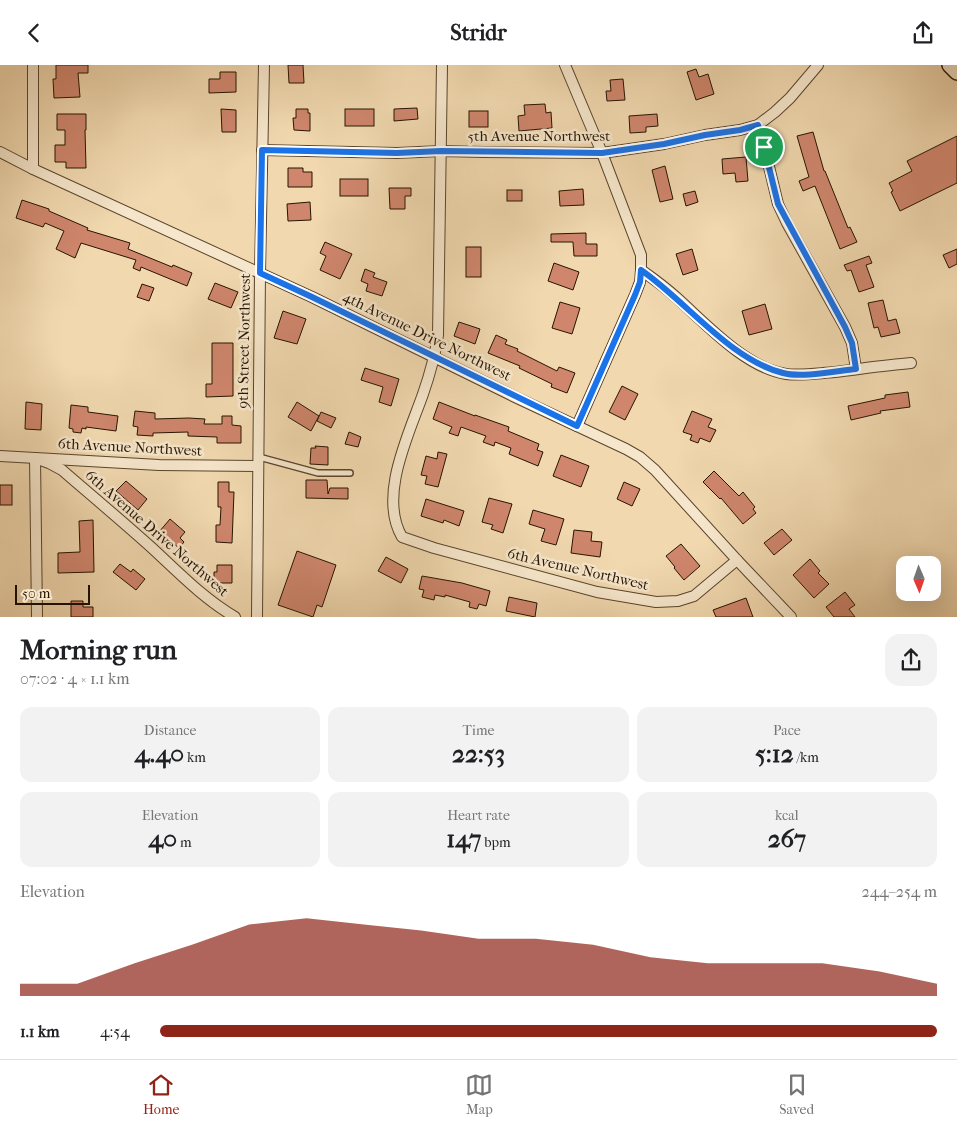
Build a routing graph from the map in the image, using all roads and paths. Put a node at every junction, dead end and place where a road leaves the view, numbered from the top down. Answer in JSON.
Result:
{"nodes":[{"id":1,"x":33,"y":65,"type":"edge"},
{"id":2,"x":264,"y":65,"type":"edge"},
{"id":3,"x":442,"y":65,"type":"edge"},
{"id":4,"x":565,"y":65,"type":"edge"},
{"id":5,"x":818,"y":65,"type":"edge"},
{"id":6,"x":950,"y":65,"type":"edge"},
{"id":7,"x":957,"y":72,"type":"edge"},
{"id":8,"x":758,"y":125,"type":"junction"},
{"id":9,"x":262,"y":150,"type":"junction"},
{"id":10,"x":441,"y":151,"type":"junction"},
{"id":11,"x":0,"y":152,"type":"edge"},
{"id":12,"x":602,"y":153,"type":"junction"},
{"id":13,"x":33,"y":169,"type":"junction"},
{"id":14,"x":641,"y":270,"type":"junction"},
{"id":15,"x":260,"y":273,"type":"junction"},
{"id":16,"x":435,"y":357,"type":"junction"},
{"id":17,"x":911,"y":363,"type":"dead end"},
{"id":18,"x":856,"y":369,"type":"junction"},
{"id":19,"x":577,"y":426,"type":"junction"},
{"id":20,"x":0,"y":456,"type":"edge"},
{"id":21,"x":35,"y":458,"type":"junction"},
{"id":22,"x":258,"y":461,"type":"junction"},
{"id":23,"x":350,"y":473,"type":"dead end"},
{"id":24,"x":737,"y":560,"type":"junction"},
{"id":25,"x":37,"y":617,"type":"edge"},
{"id":26,"x":235,"y":617,"type":"edge"},
{"id":27,"x":257,"y":617,"type":"edge"},
{"id":28,"x":791,"y":617,"type":"edge"}],
"edges":[{"from":1,"to":13,"type":"street"},
{"from":2,"to":9,"type":"street","name":"9th Street Northwest"},
{"from":3,"to":10,"type":"street"},
{"from":4,"to":12,"type":"street"},
{"from":5,"to":8,"type":"street","name":"5th Avenue Northwest"},
{"from":6,"to":7,"type":"main road"},
{"from":8,"to":12,"type":"street","name":"5th Avenue Northwest"},
{"from":8,"to":18,"type":"street"},
{"from":9,"to":10,"type":"street","name":"5th Avenue Northwest"},
{"from":9,"to":15,"type":"street","name":"9th Street Northwest"},
{"from":10,"to":12,"type":"street","name":"5th Avenue Northwest"},
{"from":10,"to":16,"type":"street"},
{"from":11,"to":13,"type":"street","name":"4th Avenue Drive Northwest"},
{"from":12,"to":14,"type":"street"},
{"from":13,"to":15,"type":"street","name":"4th Avenue Drive Northwest"},
{"from":14,"to":18,"type":"street"},
{"from":14,"to":19,"type":"street"},
{"from":15,"to":16,"type":"street","name":"4th Avenue Drive Northwest"},
{"from":15,"to":22,"type":"street","name":"9th Street Northwest"},
{"from":16,"to":19,"type":"street","name":"4th Avenue Drive Northwest"},
{"from":16,"to":24,"type":"street","name":"6th Avenue Northwest"},
{"from":17,"to":18,"type":"street"},
{"from":19,"to":24,"type":"street","name":"4th Avenue Drive Northwest"},
{"from":20,"to":21,"type":"street","name":"6th Avenue Northwest"},
{"from":21,"to":22,"type":"street","name":"6th Avenue Northwest"},
{"from":21,"to":25,"type":"street"},
{"from":21,"to":26,"type":"street","name":"6th Avenue Drive Northwest"},
{"from":22,"to":23,"type":"lane"},
{"from":22,"to":27,"type":"street","name":"9th Street Northwest"},
{"from":24,"to":28,"type":"street","name":"4th Avenue Drive Northwest"}]}
